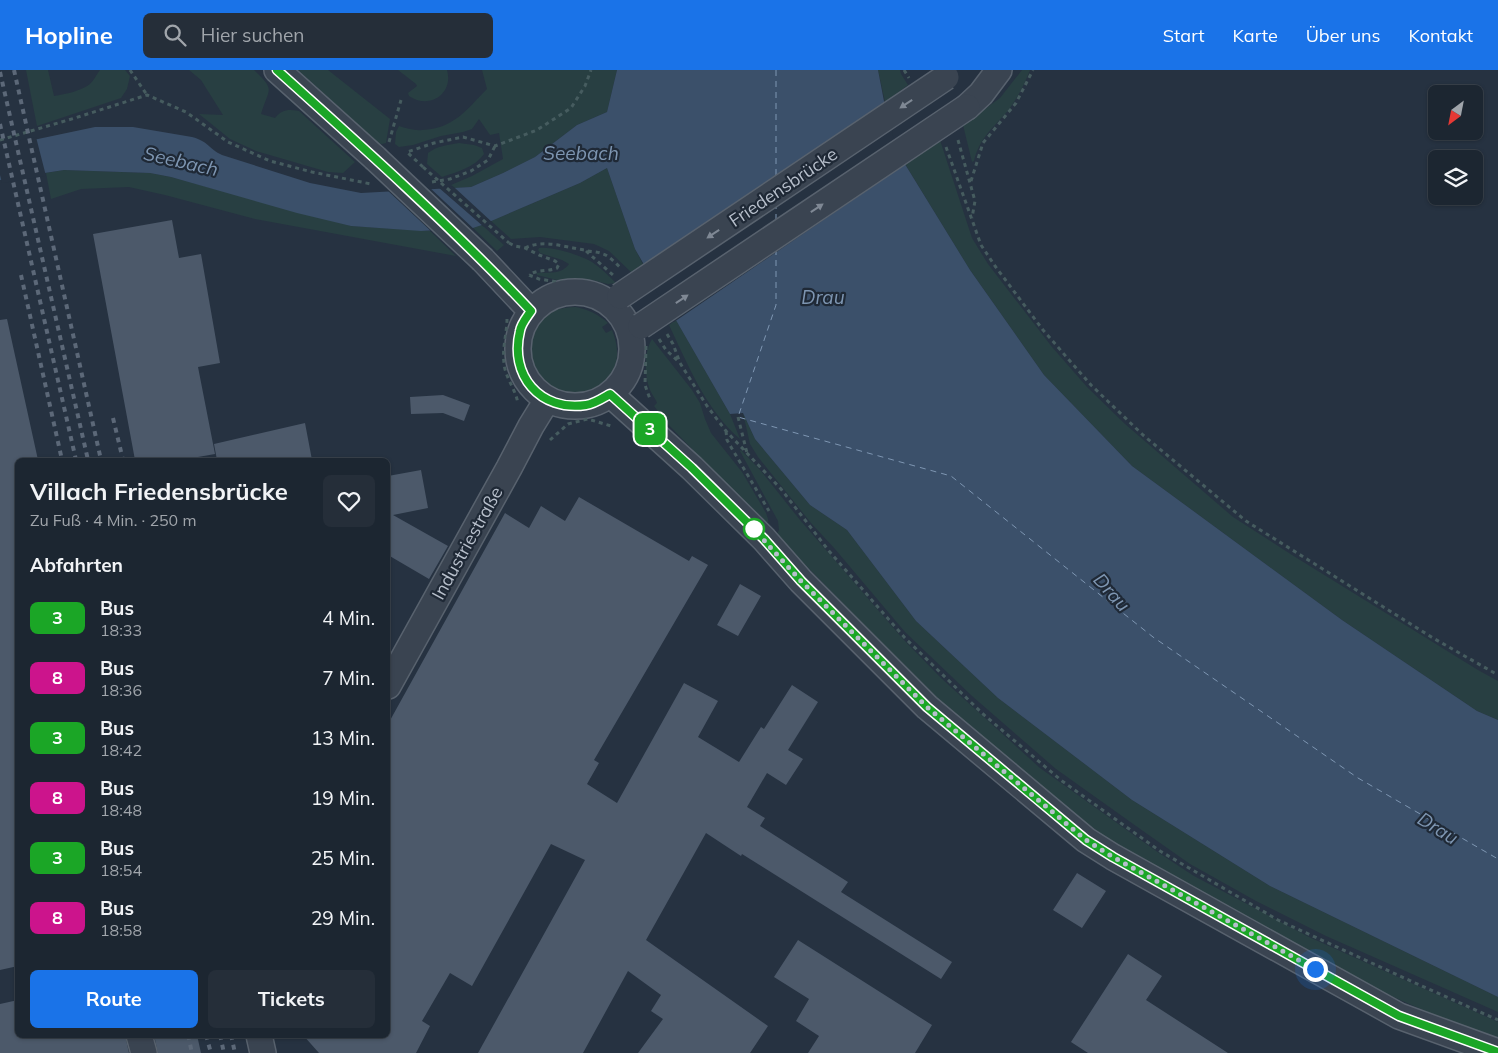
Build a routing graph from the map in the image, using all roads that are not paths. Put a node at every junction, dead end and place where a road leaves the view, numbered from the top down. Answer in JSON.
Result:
{"nodes":[{"id":1,"x":277,"y":70,"type":"edge"},
{"id":2,"x":999,"y":70,"type":"edge"},
{"id":3,"x":950,"y":73,"type":"edge"},
{"id":4,"x":611,"y":295,"type":"junction"},
{"id":5,"x":531,"y":311,"type":"junction"},
{"id":6,"x":639,"y":337,"type":"junction"},
{"id":7,"x":610,"y":394,"type":"junction"},
{"id":8,"x":547,"y":400,"type":"junction"},
{"id":9,"x":390,"y":682,"type":"edge"},
{"id":10,"x":140,"y":1038,"type":"edge"},
{"id":11,"x":260,"y":1038,"type":"edge"},
{"id":12,"x":1498,"y":1052,"type":"edge"},
{"id":13,"x":144,"y":1053,"type":"edge"},
{"id":14,"x":263,"y":1053,"type":"edge"}],
"edges":[{"from":1,"to":5,"type":"street","bridge":true},
{"from":6,"to":2,"type":"street","name":"Friedensbrücke","one_way":true,"bridge":true},
{"from":3,"to":4,"type":"street","name":"Friedensbrücke","one_way":true,"bridge":true},
{"from":4,"to":5,"type":"street"},
{"from":4,"to":6,"type":"street"},
{"from":5,"to":8,"type":"street"},
{"from":6,"to":7,"type":"street"},
{"from":7,"to":8,"type":"street"},
{"from":7,"to":12,"type":"street"},
{"from":8,"to":9,"type":"street","name":"Industriestraße"},
{"from":10,"to":13,"type":"street"},
{"from":11,"to":14,"type":"street"}]}
